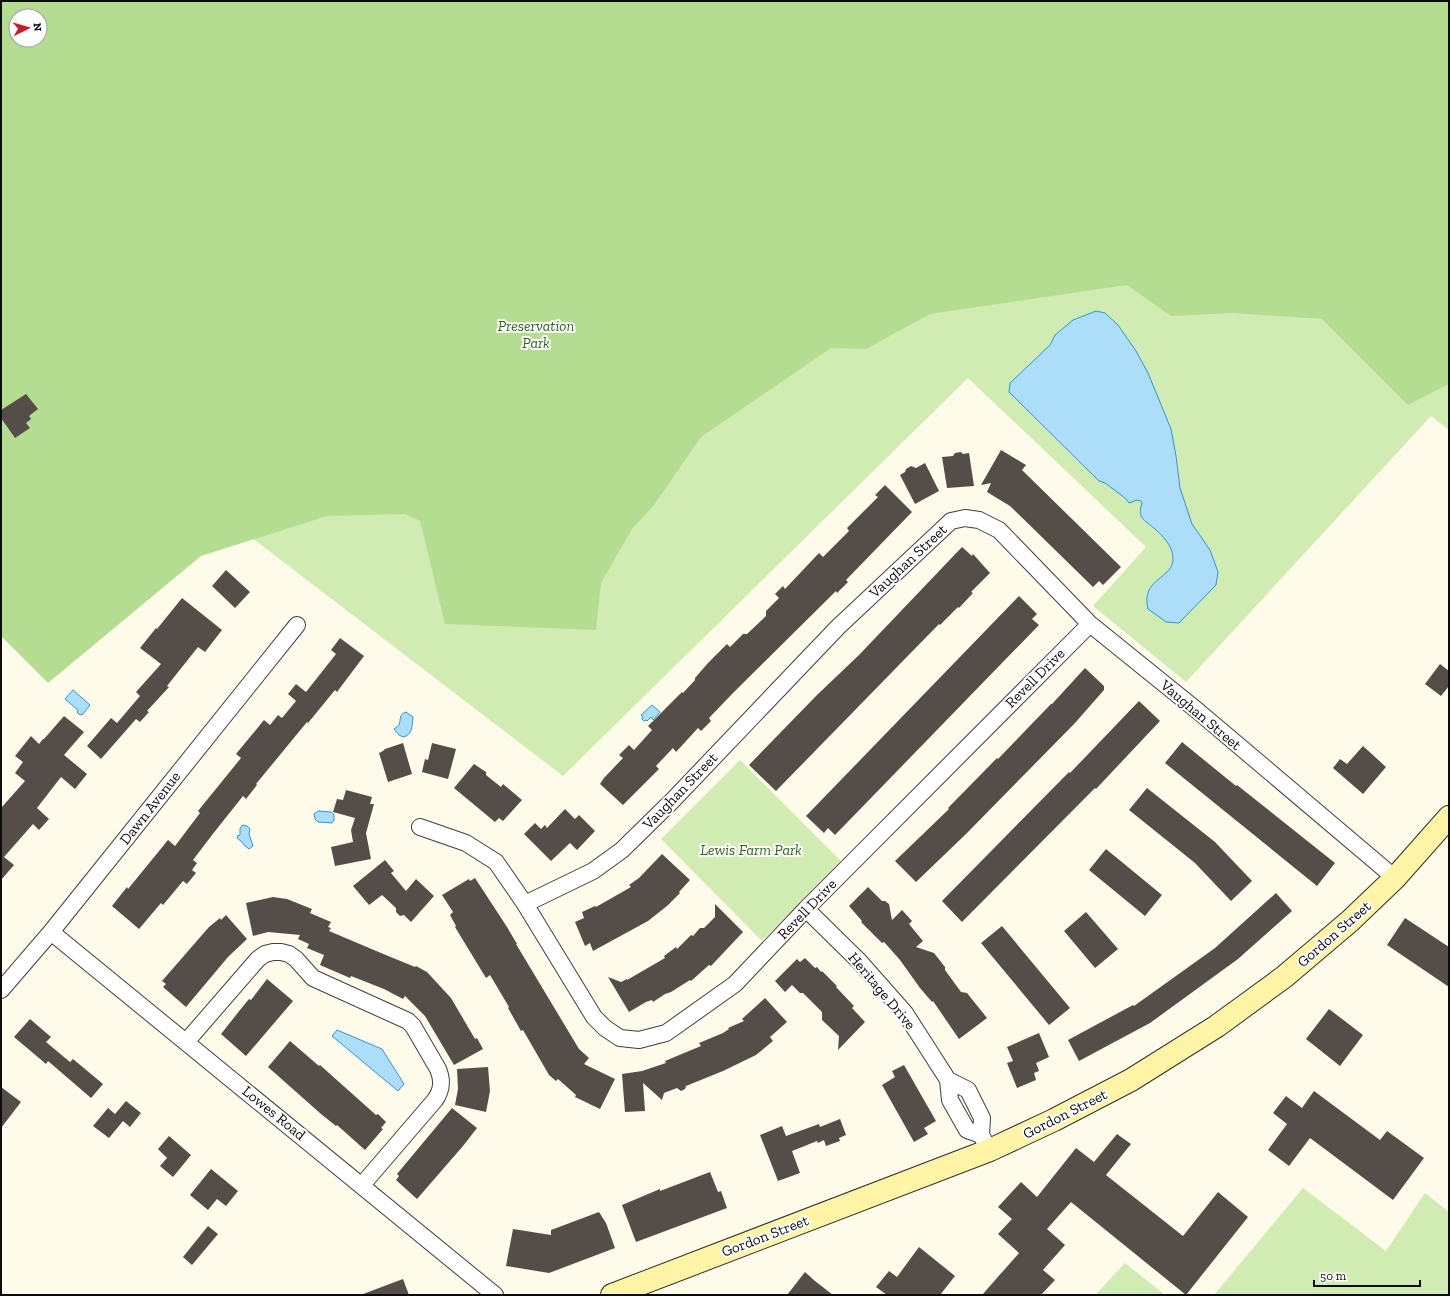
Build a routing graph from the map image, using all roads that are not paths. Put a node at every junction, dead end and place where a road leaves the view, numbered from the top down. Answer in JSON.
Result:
{"nodes":[{"id":1,"x":1090,"y":624,"type":"junction"},
{"id":2,"x":297,"y":625,"type":"dead end"},
{"id":3,"x":1449,"y":817,"type":"edge"},
{"id":4,"x":420,"y":828,"type":"dead end"},
{"id":5,"x":1396,"y":878,"type":"junction"},
{"id":6,"x":525,"y":904,"type":"junction"},
{"id":7,"x":806,"y":909,"type":"junction"},
{"id":8,"x":51,"y":932,"type":"junction"},
{"id":9,"x":1,"y":990,"type":"edge"},
{"id":10,"x":186,"y":1042,"type":"junction"},
{"id":11,"x":986,"y":1143,"type":"junction"},
{"id":12,"x":362,"y":1185,"type":"junction"},
{"id":13,"x":496,"y":1295,"type":"edge"},
{"id":14,"x":612,"y":1295,"type":"edge"}],
"edges":[{"from":1,"to":5,"type":"street","name":"Vaughan Street"},
{"from":1,"to":6,"type":"street","name":"Vaughan Street"},
{"from":1,"to":7,"type":"street","name":"Revell Drive"},
{"from":2,"to":8,"type":"street","name":"Dawn Avenue"},
{"from":3,"to":5,"type":"main road","name":"Gordon Street"},
{"from":4,"to":6,"type":"street","name":"Revell Drive"},
{"from":5,"to":11,"type":"main road","name":"Gordon Street"},
{"from":6,"to":7,"type":"street","name":"Revell Drive"},
{"from":7,"to":11,"type":"street","name":"Heritage Drive"},
{"from":8,"to":9,"type":"street","name":"Dawn Avenue"},
{"from":8,"to":10,"type":"street","name":"Lowes Road"},
{"from":10,"to":12,"type":"street","name":"Lowes Road"},
{"from":10,"to":12,"type":"street"},
{"from":11,"to":14,"type":"main road","name":"Gordon Street"},
{"from":12,"to":13,"type":"street","name":"Lowes Road"}]}
